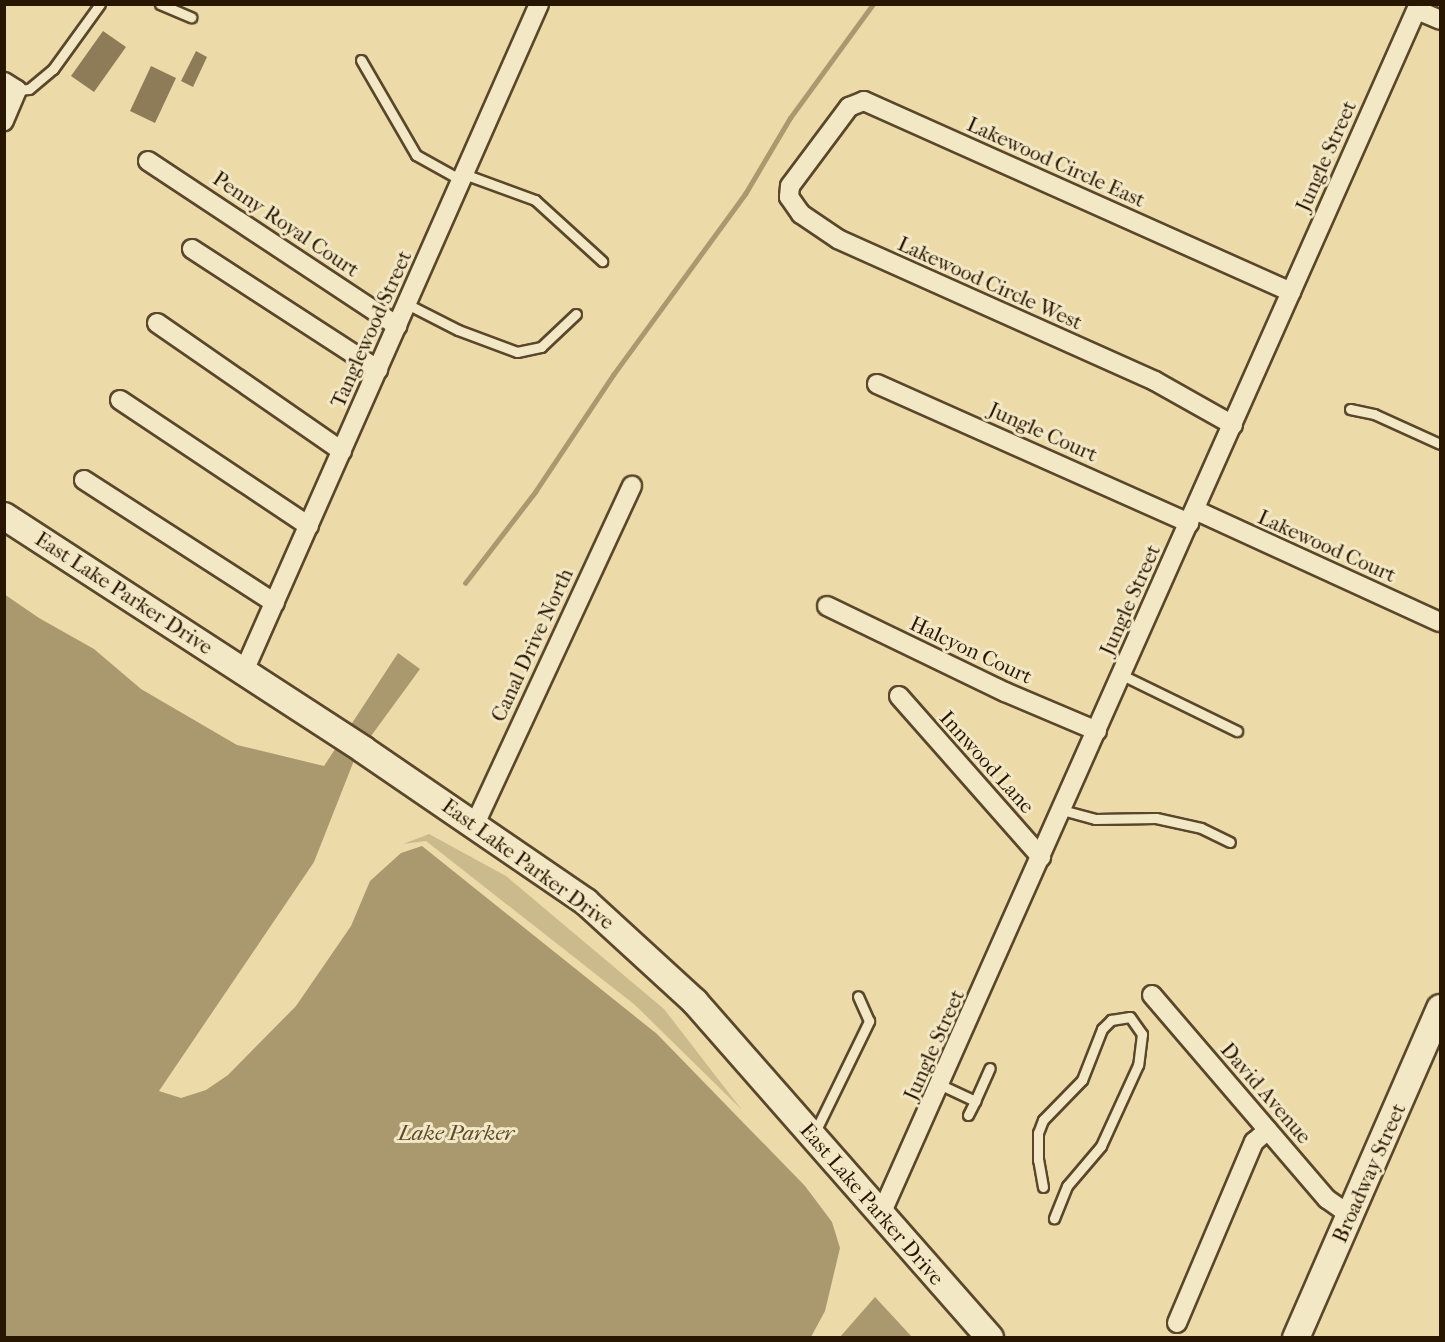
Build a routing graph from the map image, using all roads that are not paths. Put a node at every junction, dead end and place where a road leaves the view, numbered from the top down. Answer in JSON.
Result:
{"nodes":[{"id":1,"x":100,"y":4,"type":"edge"},
{"id":2,"x":160,"y":4,"type":"edge"},
{"id":3,"x":539,"y":4,"type":"edge"},
{"id":4,"x":1418,"y":7,"type":"edge"},
{"id":5,"x":191,"y":17,"type":"dead end"},
{"id":6,"x":1440,"y":20,"type":"edge"},
{"id":7,"x":361,"y":60,"type":"dead end"},
{"id":8,"x":11,"y":86,"type":"edge"},
{"id":9,"x":4,"y":121,"type":"edge"},
{"id":10,"x":818,"y":148,"type":"joint"},
{"id":11,"x":148,"y":161,"type":"dead end"},
{"id":12,"x":463,"y":177,"type":"junction"},
{"id":13,"x":192,"y":249,"type":"dead end"},
{"id":14,"x":602,"y":261,"type":"dead end"},
{"id":15,"x":1291,"y":292,"type":"junction"},
{"id":16,"x":407,"y":304,"type":"junction"},
{"id":17,"x":576,"y":314,"type":"dead end"},
{"id":18,"x":157,"y":323,"type":"dead end"},
{"id":19,"x":398,"y":326,"type":"junction"},
{"id":20,"x":378,"y":370,"type":"junction"},
{"id":21,"x":877,"y":384,"type":"dead end"},
{"id":22,"x":120,"y":400,"type":"dead end"},
{"id":23,"x":1350,"y":409,"type":"dead end"},
{"id":24,"x":1233,"y":425,"type":"junction"},
{"id":25,"x":1440,"y":444,"type":"edge"},
{"id":26,"x":342,"y":451,"type":"junction"},
{"id":27,"x":84,"y":480,"type":"dead end"},
{"id":28,"x":632,"y":486,"type":"dead end"},
{"id":29,"x":4,"y":516,"type":"edge"},
{"id":30,"x":1192,"y":517,"type":"junction"},
{"id":31,"x":309,"y":526,"type":"junction"},
{"id":32,"x":275,"y":603,"type":"junction"},
{"id":33,"x":827,"y":606,"type":"dead end"},
{"id":34,"x":1440,"y":622,"type":"edge"},
{"id":35,"x":244,"y":671,"type":"junction"},
{"id":36,"x":1122,"y":675,"type":"junction"},
{"id":37,"x":899,"y":696,"type":"dead end"},
{"id":38,"x":1097,"y":731,"type":"junction"},
{"id":39,"x":1236,"y":731,"type":"dead end"},
{"id":40,"x":1062,"y":810,"type":"junction"},
{"id":41,"x":475,"y":824,"type":"junction"},
{"id":42,"x":1230,"y":842,"type":"dead end"},
{"id":43,"x":1041,"y":857,"type":"junction"},
{"id":44,"x":1152,"y":995,"type":"dead end"},
{"id":45,"x":858,"y":996,"type":"dead end"},
{"id":46,"x":1440,"y":1008,"type":"edge"},
{"id":47,"x":990,"y":1068,"type":"dead end"},
{"id":48,"x":941,"y":1085,"type":"junction"},
{"id":49,"x":975,"y":1101,"type":"junction"},
{"id":50,"x":968,"y":1115,"type":"dead end"},
{"id":51,"x":1268,"y":1130,"type":"junction"},
{"id":52,"x":813,"y":1136,"type":"junction"},
{"id":53,"x":1043,"y":1187,"type":"dead end"},
{"id":54,"x":881,"y":1214,"type":"junction"},
{"id":55,"x":1350,"y":1215,"type":"junction"},
{"id":56,"x":1054,"y":1218,"type":"dead end"},
{"id":57,"x":1177,"y":1323,"type":"dead end"},
{"id":58,"x":990,"y":1338,"type":"edge"},
{"id":59,"x":1296,"y":1338,"type":"edge"}],
"edges":[{"from":1,"to":8,"type":"lane"},
{"from":2,"to":5,"type":"lane"},
{"from":3,"to":12,"type":"street","name":"Tanglewood Street"},
{"from":4,"to":6,"type":"street"},
{"from":4,"to":15,"type":"street","name":"Jungle Street"},
{"from":7,"to":12,"type":"lane"},
{"from":8,"to":9,"type":"street"},
{"from":10,"to":15,"type":"street","name":"Lakewood Circle East"},
{"from":10,"to":24,"type":"street","name":"Lakewood Circle West"},
{"from":11,"to":19,"type":"street","name":"Penny Royal Court"},
{"from":12,"to":14,"type":"lane"},
{"from":12,"to":16,"type":"street","name":"Tanglewood Street"},
{"from":13,"to":20,"type":"street"},
{"from":15,"to":24,"type":"street","name":"Jungle Street"},
{"from":16,"to":17,"type":"lane"},
{"from":16,"to":19,"type":"street","name":"Tanglewood Street"},
{"from":18,"to":26,"type":"street"},
{"from":19,"to":20,"type":"street","name":"Tanglewood Street"},
{"from":20,"to":26,"type":"street","name":"Tanglewood Street"},
{"from":21,"to":30,"type":"street","name":"Jungle Court"},
{"from":22,"to":31,"type":"street"},
{"from":23,"to":25,"type":"lane"},
{"from":24,"to":30,"type":"street","name":"Jungle Street"},
{"from":26,"to":31,"type":"street","name":"Tanglewood Street"},
{"from":27,"to":32,"type":"street"},
{"from":28,"to":41,"type":"street","name":"Canal Drive North"},
{"from":29,"to":35,"type":"street","name":"East Lake Parker Drive"},
{"from":30,"to":34,"type":"street","name":"Lakewood Court"},
{"from":30,"to":36,"type":"street","name":"Jungle Street"},
{"from":31,"to":32,"type":"street","name":"Tanglewood Street"},
{"from":32,"to":35,"type":"street","name":"Tanglewood Street"},
{"from":33,"to":38,"type":"street","name":"Halcyon Court"},
{"from":35,"to":41,"type":"street","name":"East Lake Parker Drive"},
{"from":36,"to":38,"type":"street","name":"Jungle Street"},
{"from":36,"to":39,"type":"lane"},
{"from":37,"to":43,"type":"street","name":"Innwood Lane"},
{"from":38,"to":40,"type":"street","name":"Jungle Street"},
{"from":40,"to":42,"type":"lane"},
{"from":40,"to":43,"type":"street","name":"Jungle Street"},
{"from":41,"to":52,"type":"street","name":"East Lake Parker Drive"},
{"from":43,"to":48,"type":"street","name":"Jungle Street"},
{"from":44,"to":51,"type":"street","name":"David Avenue"},
{"from":45,"to":52,"type":"lane"},
{"from":46,"to":55,"type":"street","name":"Broadway Street"},
{"from":47,"to":49,"type":"lane"},
{"from":48,"to":49,"type":"lane"},
{"from":48,"to":54,"type":"street","name":"Jungle Street"},
{"from":49,"to":50,"type":"lane"},
{"from":51,"to":55,"type":"street","name":"David Avenue"},
{"from":51,"to":57,"type":"street"},
{"from":52,"to":54,"type":"street","name":"East Lake Parker Drive"},
{"from":53,"to":56,"type":"lane"},
{"from":54,"to":58,"type":"street","name":"East Lake Parker Drive"},
{"from":55,"to":59,"type":"street","name":"Broadway Street"}]}
